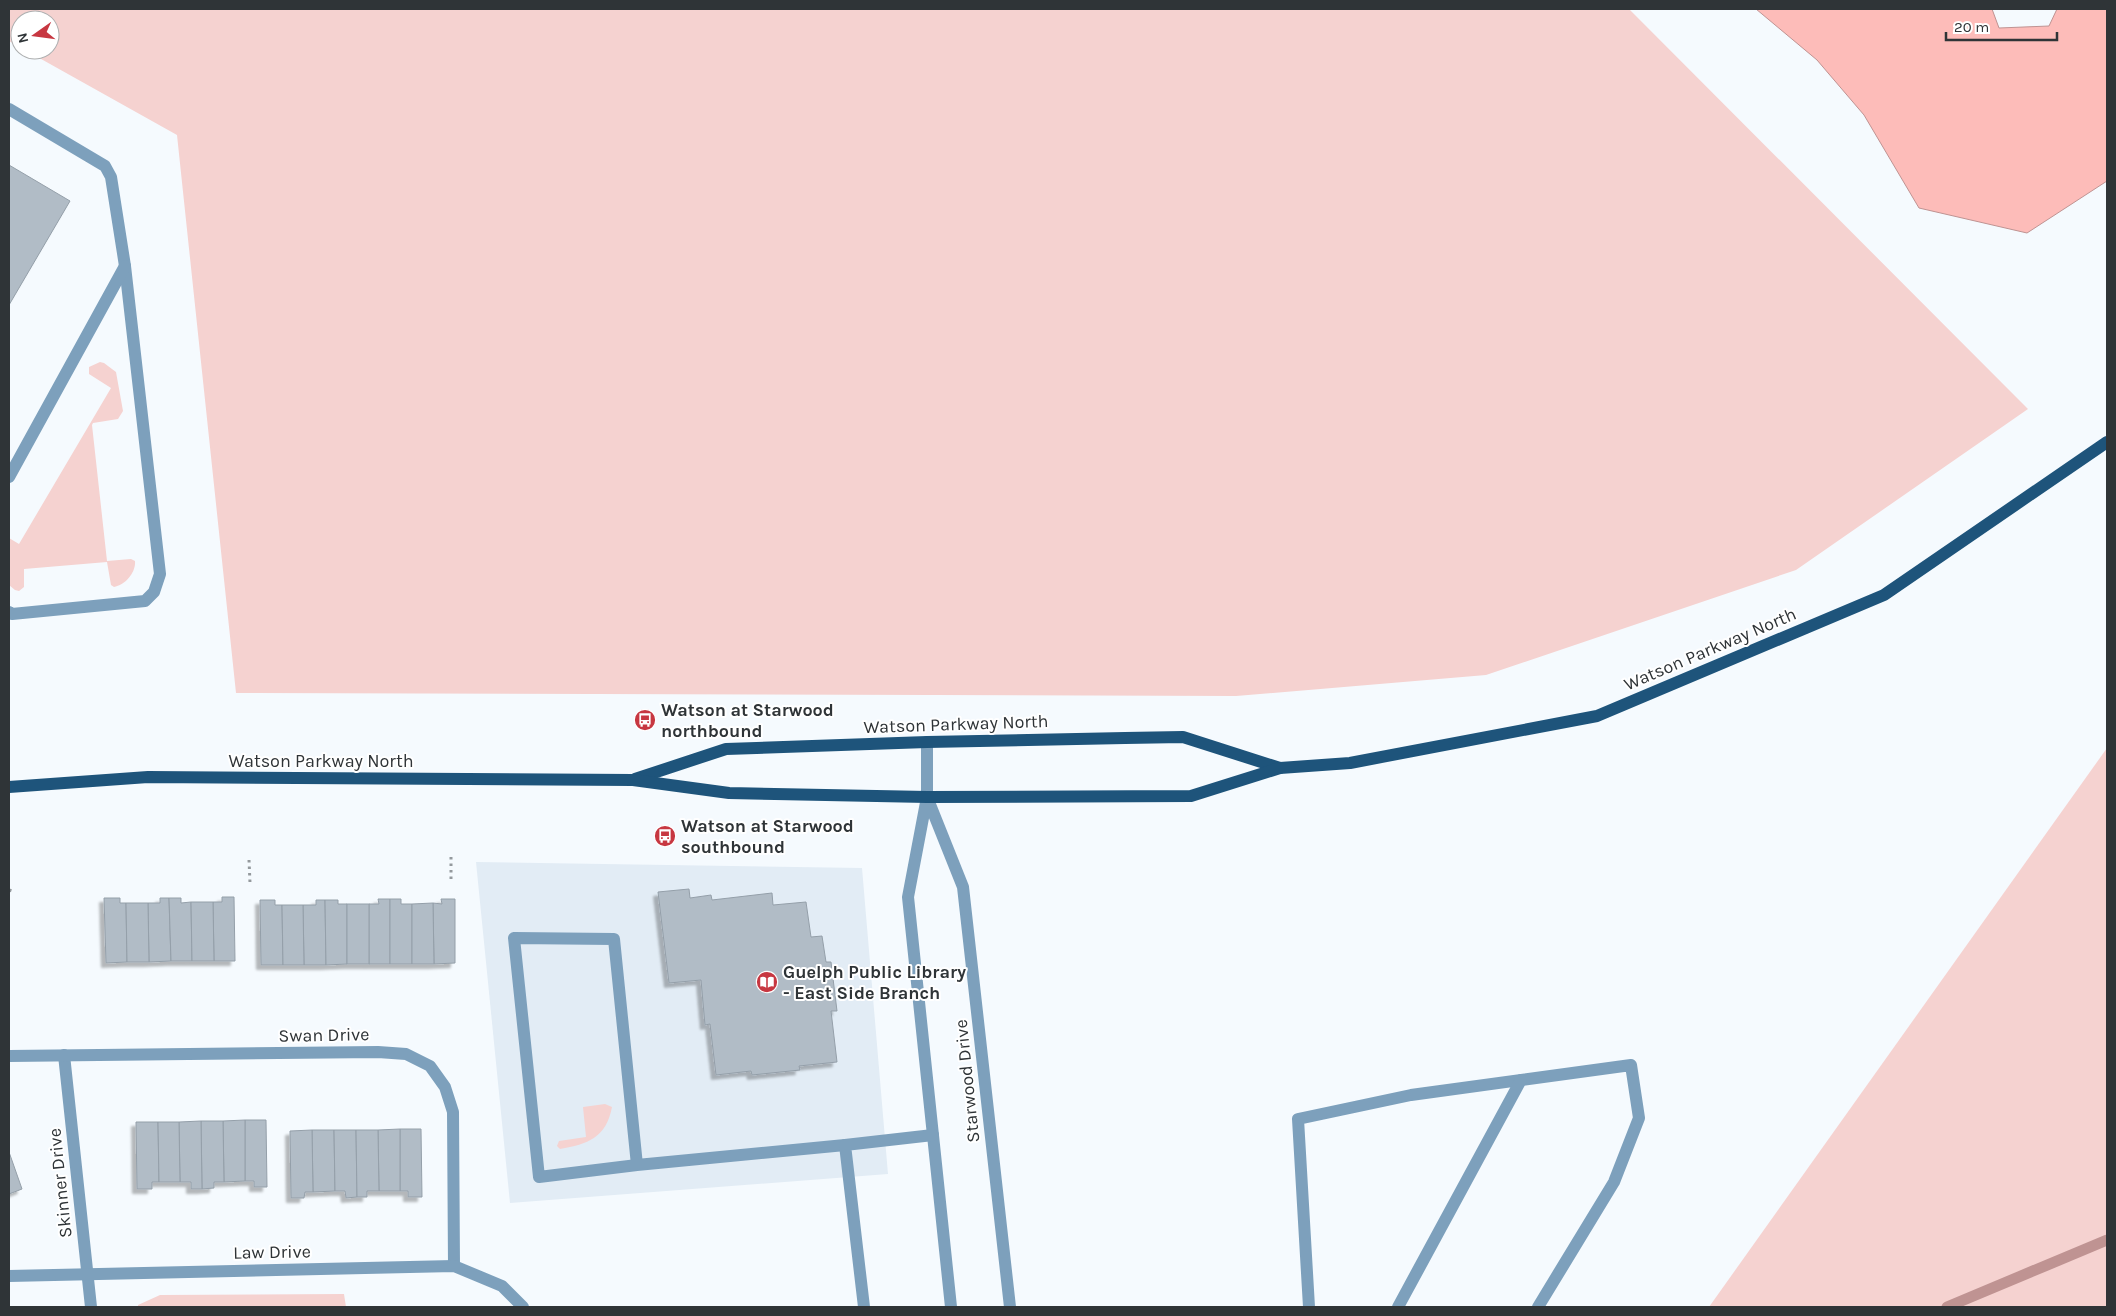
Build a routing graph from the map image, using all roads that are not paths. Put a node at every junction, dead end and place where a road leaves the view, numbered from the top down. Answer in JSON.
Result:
{"nodes":[{"id":1,"x":9,"y":109,"type":"edge"},
{"id":2,"x":125,"y":266,"type":"junction"},
{"id":3,"x":2107,"y":442,"type":"edge"},
{"id":4,"x":9,"y":476,"type":"edge"},
{"id":5,"x":9,"y":612,"type":"edge"},
{"id":6,"x":928,"y":742,"type":"junction"},
{"id":7,"x":1280,"y":768,"type":"junction"},
{"id":8,"x":633,"y":780,"type":"junction"},
{"id":9,"x":9,"y":788,"type":"edge"},
{"id":10,"x":927,"y":797,"type":"junction"},
{"id":11,"x":64,"y":1055,"type":"junction"},
{"id":12,"x":9,"y":1056,"type":"edge"},
{"id":13,"x":1521,"y":1080,"type":"junction"},
{"id":14,"x":933,"y":1135,"type":"junction"},
{"id":15,"x":845,"y":1145,"type":"junction"},
{"id":16,"x":637,"y":1165,"type":"junction"},
{"id":17,"x":454,"y":1266,"type":"junction"},
{"id":18,"x":88,"y":1274,"type":"junction"},
{"id":19,"x":9,"y":1276,"type":"edge"},
{"id":20,"x":91,"y":1307,"type":"edge"},
{"id":21,"x":523,"y":1307,"type":"edge"},
{"id":22,"x":864,"y":1307,"type":"edge"},
{"id":23,"x":951,"y":1307,"type":"edge"},
{"id":24,"x":1010,"y":1307,"type":"edge"},
{"id":25,"x":1309,"y":1307,"type":"edge"},
{"id":26,"x":1398,"y":1307,"type":"edge"},
{"id":27,"x":1538,"y":1307,"type":"edge"}],
"edges":[{"from":1,"to":2,"type":"street"},
{"from":2,"to":4,"type":"street"},
{"from":2,"to":5,"type":"street"},
{"from":3,"to":7,"type":"main road","name":"Watson Parkway North"},
{"from":6,"to":7,"type":"main road","name":"Watson Parkway North"},
{"from":6,"to":8,"type":"main road","name":"Watson Parkway North"},
{"from":6,"to":10,"type":"street","name":"Starwood Drive"},
{"from":7,"to":10,"type":"main road","name":"Watson Parkway North"},
{"from":8,"to":9,"type":"main road","name":"Watson Parkway North"},
{"from":8,"to":10,"type":"main road","name":"Watson Parkway North"},
{"from":10,"to":14,"type":"street","name":"Starwood Drive"},
{"from":10,"to":24,"type":"street","name":"Starwood Drive"},
{"from":11,"to":12,"type":"street","name":"Swan Drive"},
{"from":11,"to":17,"type":"street","name":"Swan Drive"},
{"from":11,"to":18,"type":"street","name":"Skinner Drive"},
{"from":13,"to":25,"type":"street"},
{"from":13,"to":26,"type":"street"},
{"from":13,"to":27,"type":"street"},
{"from":14,"to":15,"type":"street"},
{"from":14,"to":23,"type":"street","name":"Starwood Drive"},
{"from":15,"to":16,"type":"street"},
{"from":15,"to":22,"type":"street"},
{"from":16,"to":16,"type":"street"},
{"from":17,"to":18,"type":"street","name":"Law Drive"},
{"from":17,"to":21,"type":"street","name":"Law Drive"},
{"from":18,"to":19,"type":"street","name":"Law Drive"},
{"from":18,"to":20,"type":"street","name":"Skinner Drive"}]}
